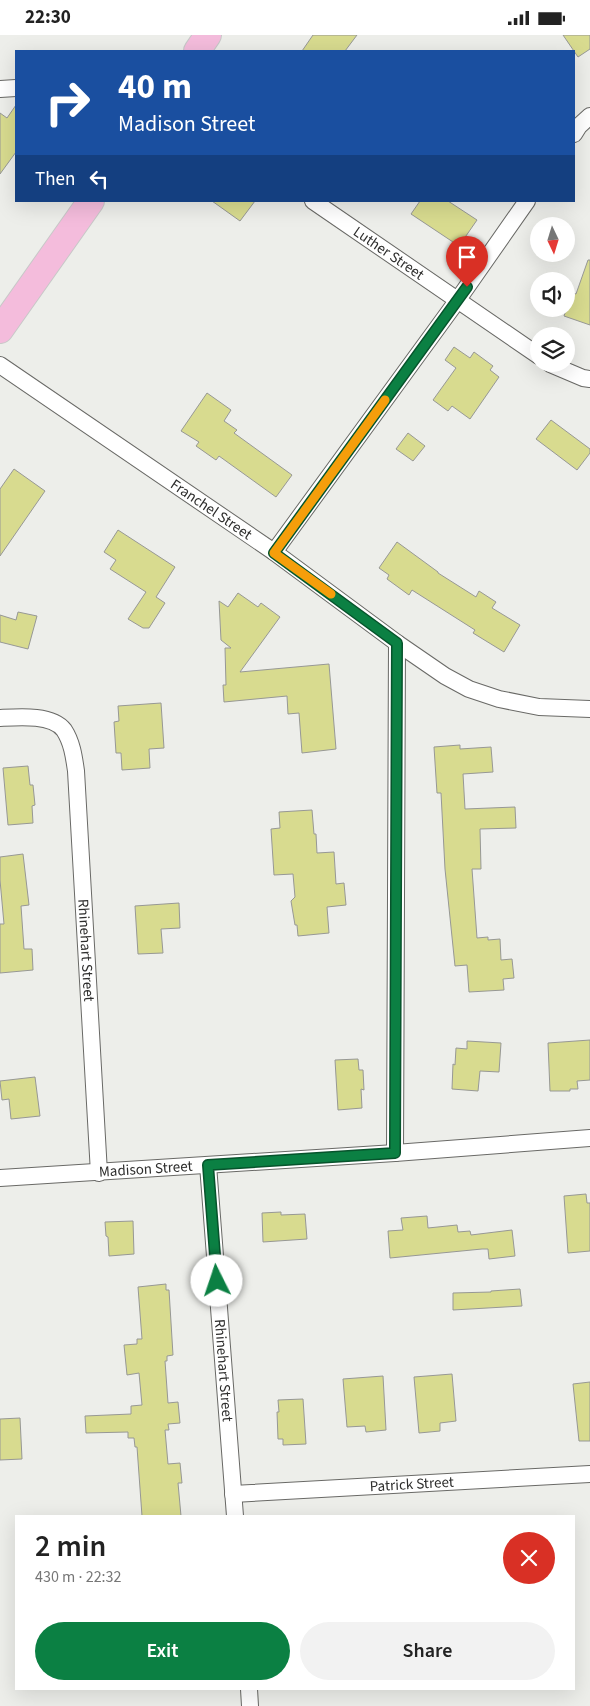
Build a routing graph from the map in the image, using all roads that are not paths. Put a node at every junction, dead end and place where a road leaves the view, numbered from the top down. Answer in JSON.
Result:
{"nodes":[{"id":1,"x":208,"y":35,"type":"edge"},
{"id":2,"x":198,"y":50,"type":"edge"},
{"id":3,"x":15,"y":88,"type":"edge"},
{"id":4,"x":0,"y":89,"type":"edge"},
{"id":5,"x":590,"y":116,"type":"edge"},
{"id":6,"x":575,"y":132,"type":"edge"},
{"id":7,"x":90,"y":202,"type":"edge"},
{"id":8,"x":314,"y":202,"type":"edge"},
{"id":9,"x":526,"y":202,"type":"edge"},
{"id":10,"x":457,"y":301,"type":"junction"},
{"id":11,"x":0,"y":330,"type":"edge"},
{"id":12,"x":530,"y":350,"type":"edge"},
{"id":13,"x":0,"y":365,"type":"edge"},
{"id":14,"x":569,"y":372,"type":"edge"},
{"id":15,"x":590,"y":379,"type":"edge"},
{"id":16,"x":274,"y":553,"type":"junction"},
{"id":17,"x":397,"y":643,"type":"junction"},
{"id":18,"x":590,"y":709,"type":"edge"},
{"id":19,"x":0,"y":718,"type":"edge"},
{"id":20,"x":590,"y":1138,"type":"edge"},
{"id":21,"x":395,"y":1153,"type":"junction"},
{"id":22,"x":208,"y":1165,"type":"junction"},
{"id":23,"x":99,"y":1173,"type":"junction"},
{"id":24,"x":0,"y":1178,"type":"edge"},
{"id":25,"x":590,"y":1474,"type":"edge"},
{"id":26,"x":233,"y":1494,"type":"junction"},
{"id":27,"x":235,"y":1515,"type":"edge"},
{"id":28,"x":249,"y":1690,"type":"edge"},
{"id":29,"x":250,"y":1706,"type":"edge"}],
"edges":[{"from":1,"to":2,"type":"main road"},
{"from":3,"to":4,"type":"street"},
{"from":5,"to":6,"type":"street"},
{"from":7,"to":11,"type":"main road"},
{"from":8,"to":10,"type":"street","name":"Luther Street"},
{"from":9,"to":10,"type":"street"},
{"from":10,"to":12,"type":"street","name":"Luther Street"},
{"from":10,"to":16,"type":"street"},
{"from":13,"to":16,"type":"street","name":"Franchel Street"},
{"from":14,"to":15,"type":"street"},
{"from":16,"to":17,"type":"street","name":"Franchel Street"},
{"from":17,"to":18,"type":"street","name":"Franchel Street"},
{"from":17,"to":21,"type":"street"},
{"from":19,"to":23,"type":"street","name":"Rhinehart Street"},
{"from":20,"to":21,"type":"street","name":"Madison Street"},
{"from":21,"to":22,"type":"street","name":"Madison Street"},
{"from":22,"to":23,"type":"street","name":"Madison Street"},
{"from":22,"to":26,"type":"street","name":"Rhinehart Street"},
{"from":23,"to":24,"type":"street","name":"Madison Street"},
{"from":25,"to":26,"type":"street","name":"Patrick Street"},
{"from":26,"to":27,"type":"street","name":"Rhinehart Street"},
{"from":28,"to":29,"type":"street"}]}
